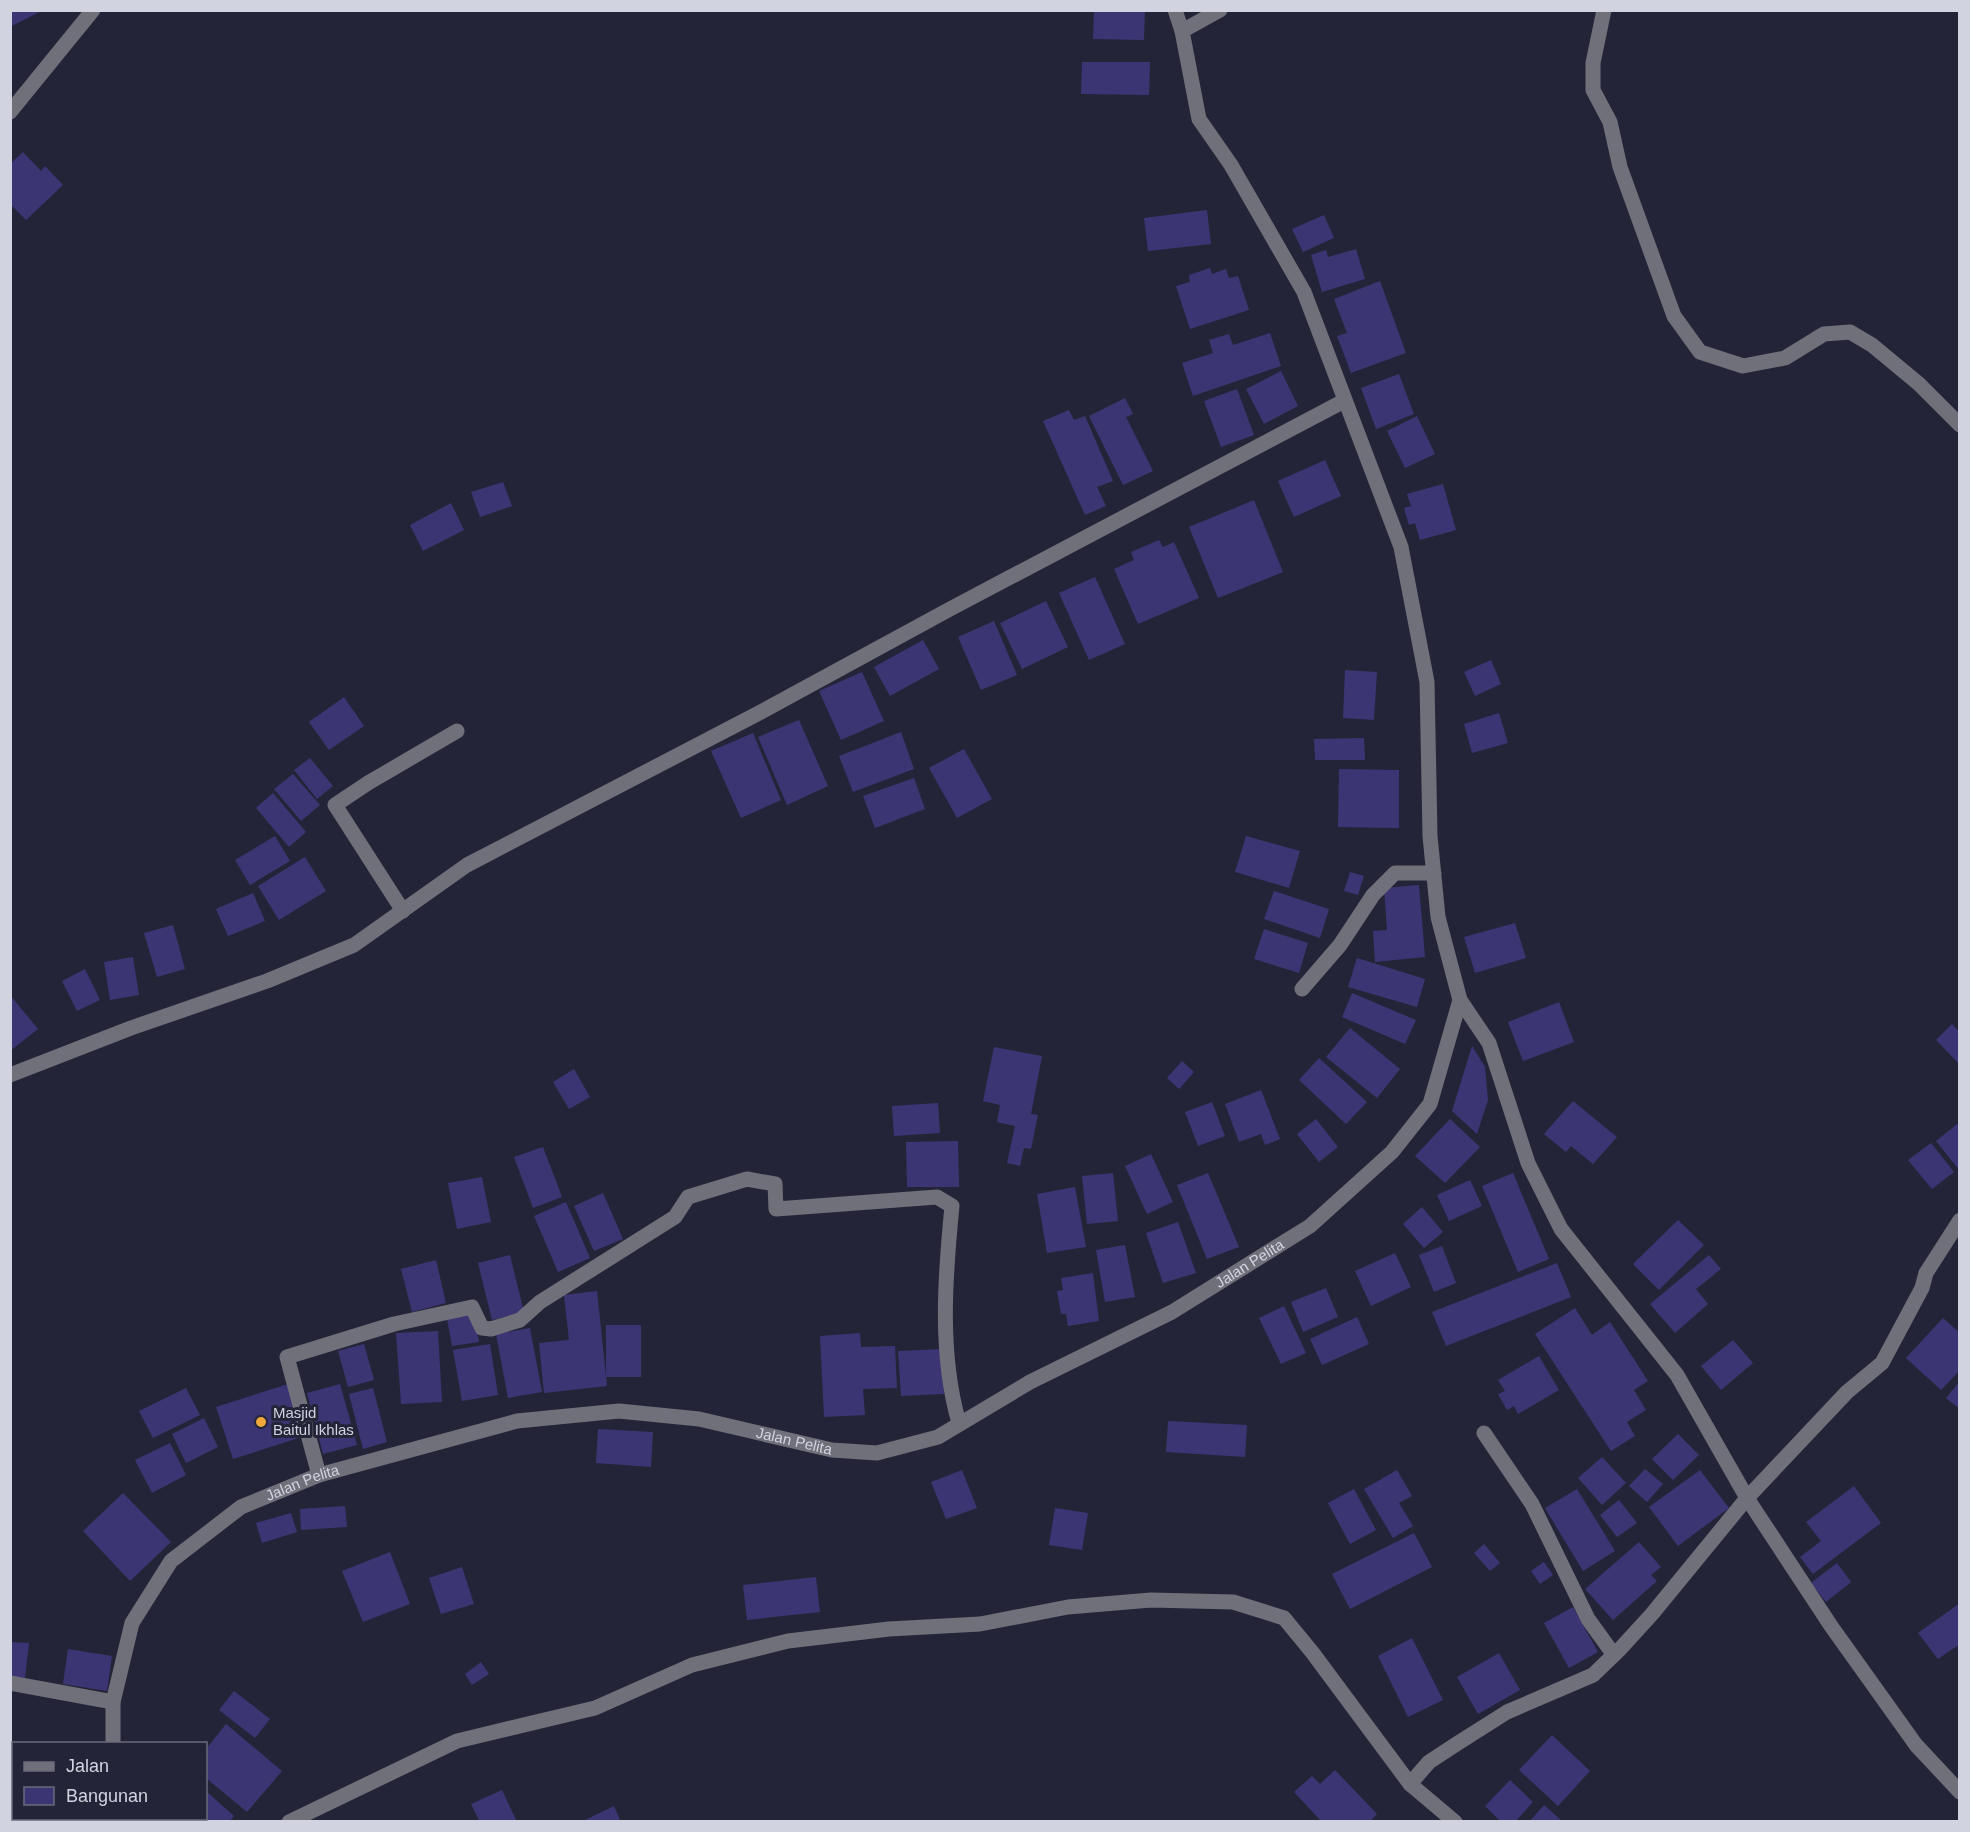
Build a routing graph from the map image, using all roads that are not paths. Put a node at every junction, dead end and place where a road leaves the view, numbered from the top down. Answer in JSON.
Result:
{"nodes":[{"id":1,"x":93,"y":10,"type":"edge"},
{"id":2,"x":1175,"y":10,"type":"edge"},
{"id":3,"x":1220,"y":10,"type":"edge"},
{"id":4,"x":1604,"y":10,"type":"edge"},
{"id":5,"x":1182,"y":31,"type":"junction"},
{"id":6,"x":10,"y":112,"type":"edge"},
{"id":7,"x":1344,"y":401,"type":"junction"},
{"id":8,"x":1959,"y":425,"type":"edge"},
{"id":9,"x":456,"y":731,"type":"dead end"},
{"id":10,"x":1434,"y":873,"type":"junction"},
{"id":11,"x":403,"y":911,"type":"junction"},
{"id":12,"x":1302,"y":989,"type":"dead end"},
{"id":13,"x":1460,"y":1000,"type":"junction"},
{"id":14,"x":10,"y":1075,"type":"edge"},
{"id":15,"x":1959,"y":1220,"type":"edge"},
{"id":16,"x":959,"y":1423,"type":"junction"},
{"id":17,"x":1484,"y":1433,"type":"dead end"},
{"id":18,"x":319,"y":1474,"type":"junction"},
{"id":19,"x":1747,"y":1498,"type":"junction"},
{"id":20,"x":1614,"y":1655,"type":"junction"},
{"id":21,"x":10,"y":1683,"type":"edge"},
{"id":22,"x":114,"y":1702,"type":"junction"},
{"id":23,"x":113,"y":1742,"type":"edge"},
{"id":24,"x":1410,"y":1784,"type":"junction"},
{"id":25,"x":1959,"y":1792,"type":"edge"},
{"id":26,"x":290,"y":1821,"type":"edge"},
{"id":27,"x":1455,"y":1821,"type":"edge"}],
"edges":[{"from":1,"to":6,"type":"street"},
{"from":2,"to":5,"type":"street"},
{"from":3,"to":5,"type":"street"},
{"from":4,"to":8,"type":"street"},
{"from":5,"to":7,"type":"street"},
{"from":7,"to":10,"type":"street"},
{"from":7,"to":11,"type":"street"},
{"from":9,"to":11,"type":"street"},
{"from":10,"to":12,"type":"street"},
{"from":10,"to":13,"type":"street"},
{"from":11,"to":14,"type":"street"},
{"from":13,"to":16,"type":"street","name":"Jalan Pelita"},
{"from":13,"to":19,"type":"street"},
{"from":15,"to":19,"type":"street"},
{"from":16,"to":18,"type":"street","name":"Jalan Pelita"},
{"from":16,"to":18,"type":"street"},
{"from":17,"to":20,"type":"street"},
{"from":18,"to":22,"type":"street","name":"Jalan Pelita"},
{"from":19,"to":20,"type":"street"},
{"from":19,"to":25,"type":"street"},
{"from":20,"to":24,"type":"street"},
{"from":21,"to":22,"type":"street"},
{"from":22,"to":23,"type":"street","name":"Jalan Pelita"},
{"from":24,"to":26,"type":"street"},
{"from":24,"to":27,"type":"street"}]}
